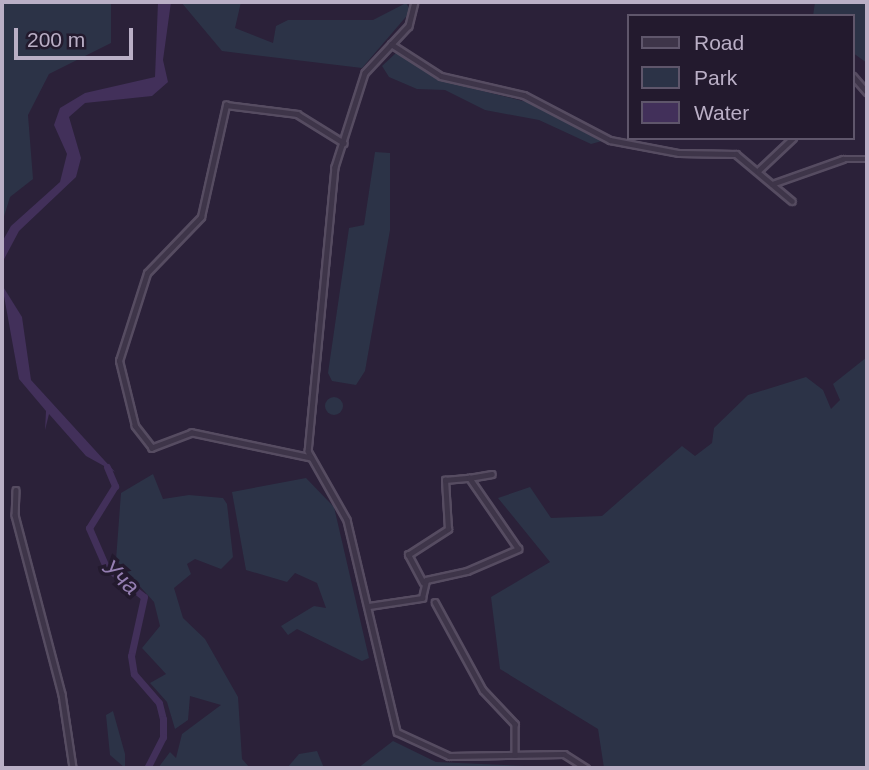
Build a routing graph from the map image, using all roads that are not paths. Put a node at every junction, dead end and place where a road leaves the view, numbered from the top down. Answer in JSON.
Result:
{"nodes":[{"id":1,"x":415,"y":2,"type":"edge"},
{"id":2,"x":391,"y":44,"type":"junction"},
{"id":3,"x":855,"y":78,"type":"edge"},
{"id":4,"x":867,"y":92,"type":"edge"},
{"id":5,"x":791,"y":140,"type":"edge"},
{"id":6,"x":344,"y":144,"type":"junction"},
{"id":7,"x":867,"y":159,"type":"edge"},
{"id":8,"x":758,"y":171,"type":"junction"},
{"id":9,"x":772,"y":184,"type":"junction"},
{"id":10,"x":792,"y":201,"type":"dead end"},
{"id":11,"x":311,"y":458,"type":"junction"},
{"id":12,"x":492,"y":474,"type":"dead end"},
{"id":13,"x":469,"y":478,"type":"junction"},
{"id":14,"x":16,"y":490,"type":"dead end"},
{"id":15,"x":423,"y":583,"type":"junction"},
{"id":16,"x":435,"y":603,"type":"dead end"},
{"id":17,"x":369,"y":606,"type":"junction"},
{"id":18,"x":515,"y":755,"type":"junction"},
{"id":19,"x":73,"y":768,"type":"edge"},
{"id":20,"x":586,"y":768,"type":"edge"}],
"edges":[{"from":1,"to":2,"type":"street"},
{"from":2,"to":6,"type":"street"},
{"from":2,"to":8,"type":"street"},
{"from":3,"to":4,"type":"street"},
{"from":5,"to":8,"type":"street"},
{"from":6,"to":11,"type":"street"},
{"from":6,"to":11,"type":"street"},
{"from":7,"to":9,"type":"street"},
{"from":8,"to":9,"type":"street"},
{"from":9,"to":10,"type":"street"},
{"from":11,"to":17,"type":"street"},
{"from":12,"to":13,"type":"street"},
{"from":13,"to":15,"type":"street"},
{"from":13,"to":15,"type":"street"},
{"from":14,"to":19,"type":"street"},
{"from":15,"to":17,"type":"street"},
{"from":16,"to":18,"type":"street"},
{"from":17,"to":18,"type":"street"},
{"from":18,"to":20,"type":"street"}]}
